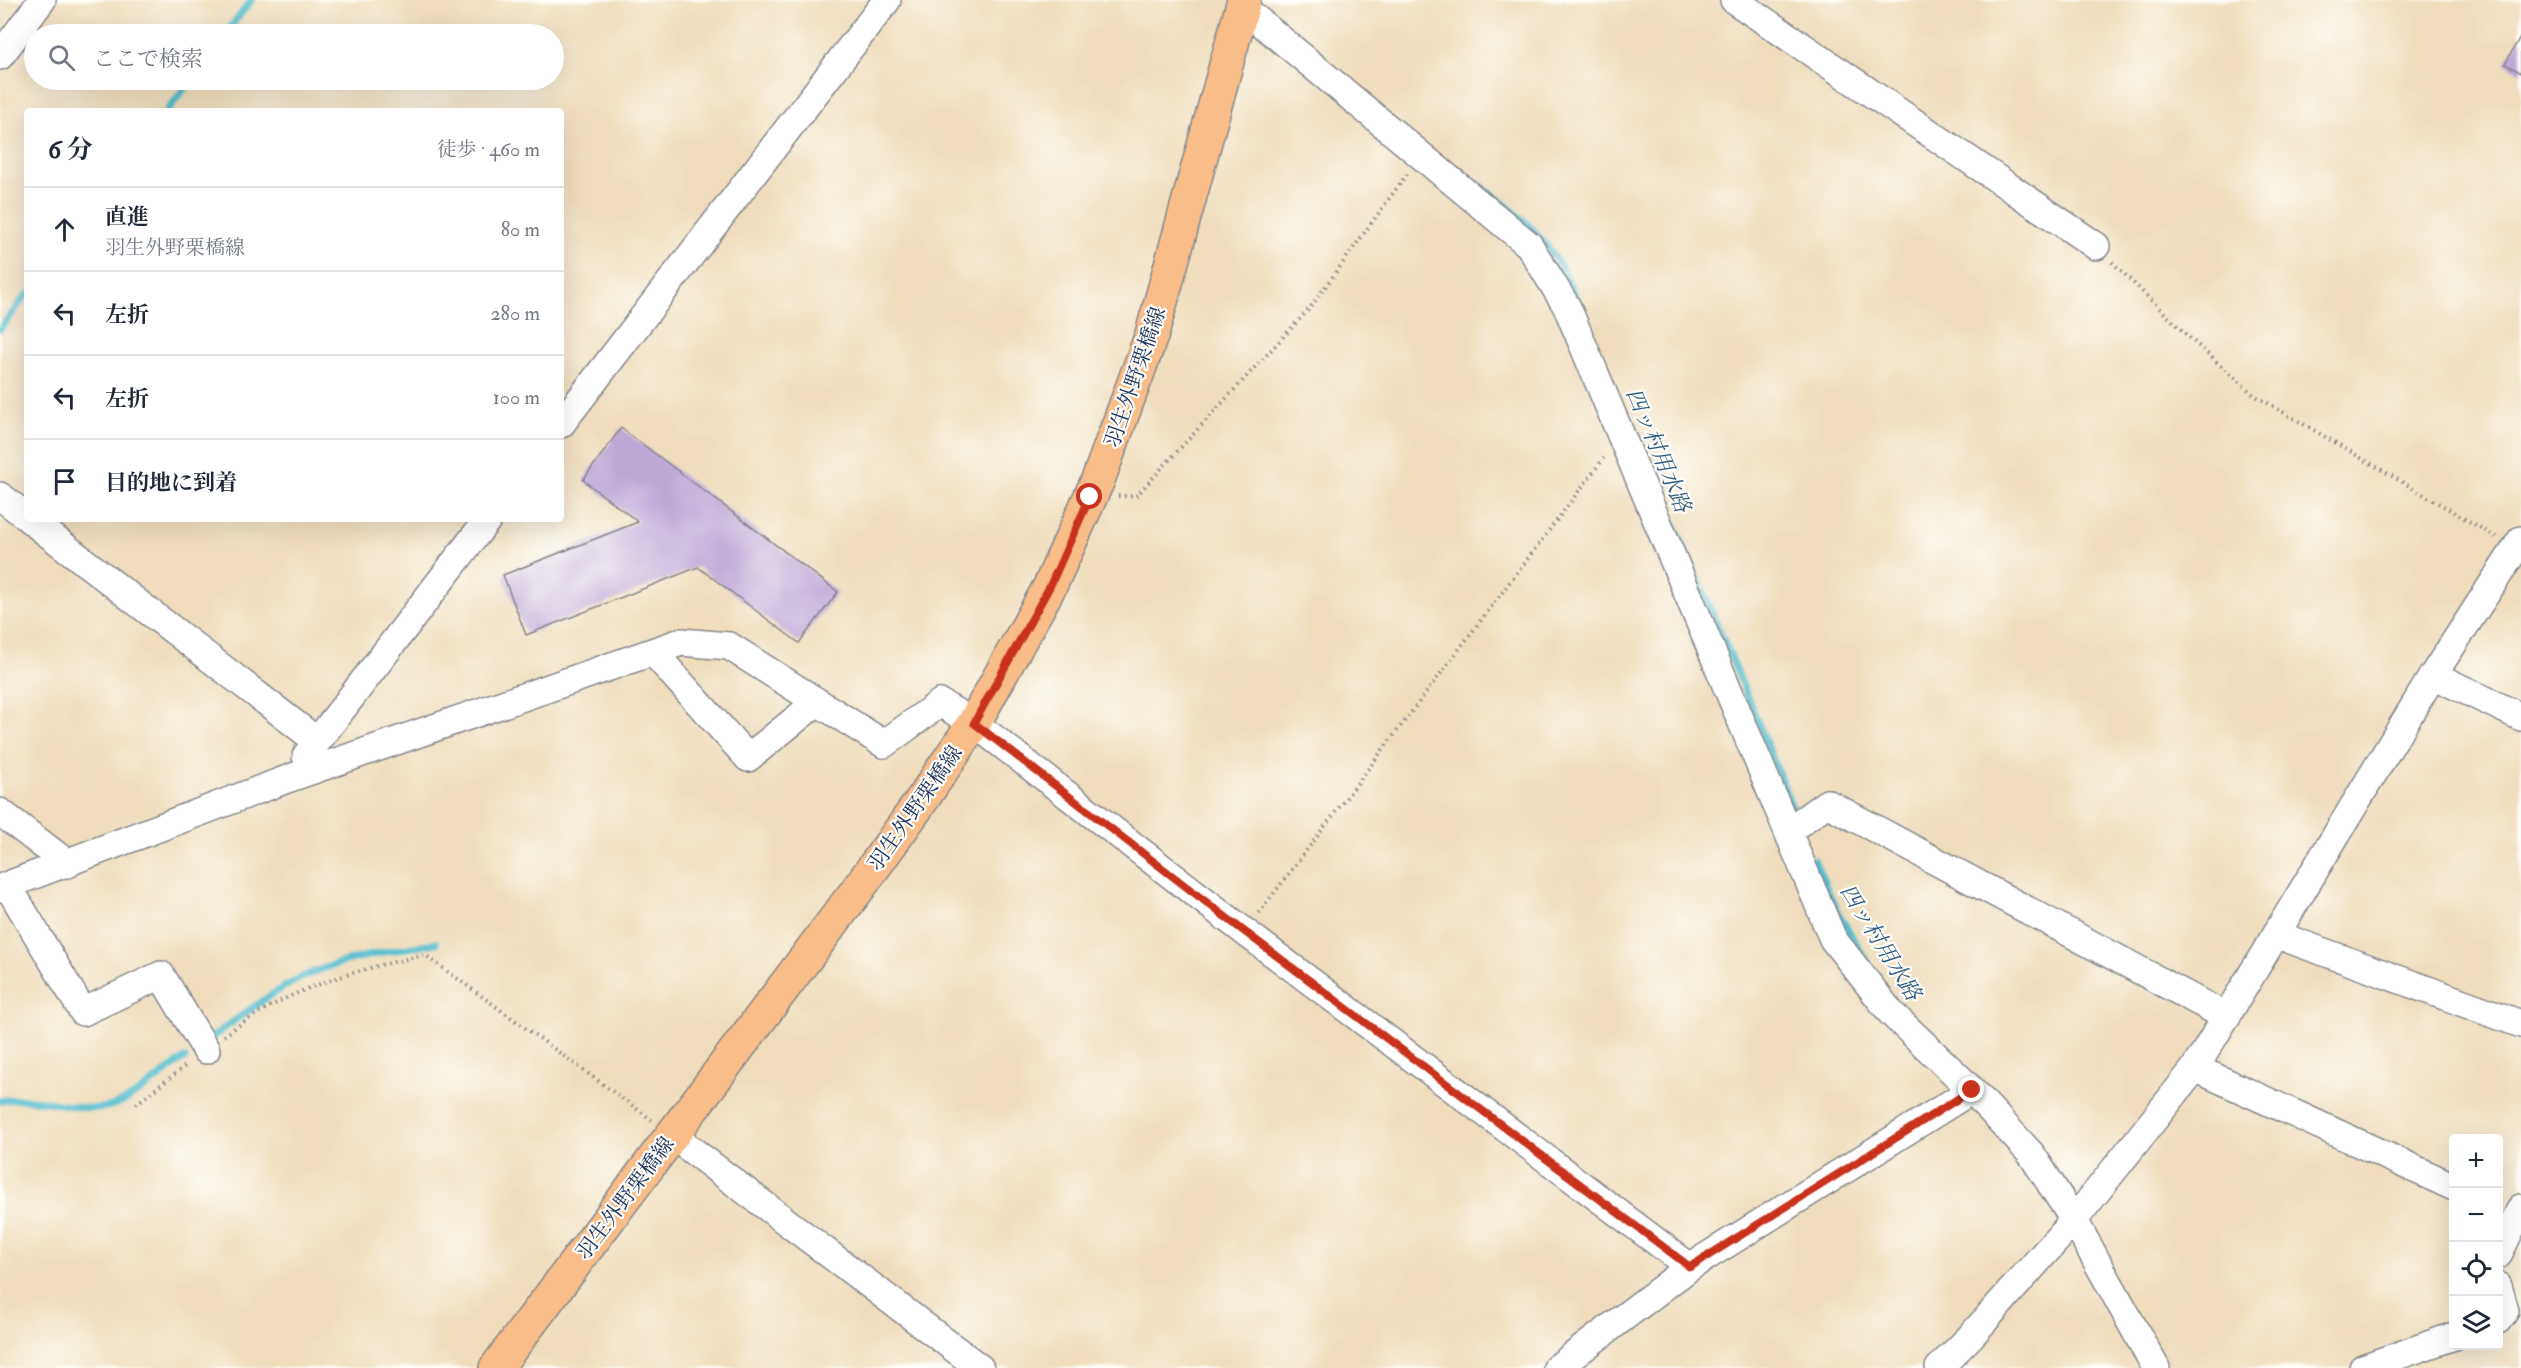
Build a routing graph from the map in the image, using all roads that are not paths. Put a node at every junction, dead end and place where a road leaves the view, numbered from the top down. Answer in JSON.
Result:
{"nodes":[{"id":1,"x":42,"y":0,"type":"edge"},
{"id":2,"x":887,"y":0,"type":"edge"},
{"id":3,"x":1734,"y":0,"type":"edge"},
{"id":4,"x":1243,"y":4,"type":"edge"},
{"id":5,"x":0,"y":56,"type":"edge"},
{"id":6,"x":2096,"y":246,"type":"road end"},
{"id":7,"x":564,"y":420,"type":"edge"},
{"id":8,"x":0,"y":496,"type":"edge"},
{"id":9,"x":24,"y":515,"type":"edge"},
{"id":10,"x":33,"y":522,"type":"edge"},
{"id":11,"x":486,"y":522,"type":"edge"},
{"id":12,"x":2519,"y":546,"type":"edge"},
{"id":13,"x":653,"y":652,"type":"junction"},
{"id":14,"x":2433,"y":675,"type":"junction"},
{"id":15,"x":817,"y":702,"type":"junction"},
{"id":16,"x":2521,"y":717,"type":"edge"},
{"id":17,"x":974,"y":723,"type":"junction"},
{"id":18,"x":317,"y":741,"type":"junction"},
{"id":19,"x":290,"y":778,"type":"junction"},
{"id":20,"x":0,"y":812,"type":"edge"},
{"id":21,"x":1788,"y":831,"type":"junction"},
{"id":22,"x":68,"y":864,"type":"junction"},
{"id":23,"x":4,"y":887,"type":"edge"},
{"id":24,"x":2278,"y":932,"type":"junction"},
{"id":25,"x":2227,"y":1017,"type":"junction"},
{"id":26,"x":2521,"y":1024,"type":"edge"},
{"id":27,"x":206,"y":1050,"type":"road end"},
{"id":28,"x":2195,"y":1068,"type":"junction"},
{"id":29,"x":1972,"y":1090,"type":"junction"},
{"id":30,"x":673,"y":1136,"type":"junction"},
{"id":31,"x":2449,"y":1185,"type":"edge"},
{"id":32,"x":2512,"y":1211,"type":"edge"},
{"id":33,"x":2074,"y":1220,"type":"junction"},
{"id":34,"x":2503,"y":1242,"type":"edge"},
{"id":35,"x":1690,"y":1267,"type":"junction"},
{"id":36,"x":2449,"y":1338,"type":"edge"},
{"id":37,"x":496,"y":1368,"type":"edge"},
{"id":38,"x":980,"y":1368,"type":"edge"},
{"id":39,"x":1557,"y":1368,"type":"edge"},
{"id":40,"x":1939,"y":1368,"type":"edge"},
{"id":41,"x":2156,"y":1368,"type":"edge"},
{"id":42,"x":2363,"y":1368,"type":"edge"}],
"edges":[{"from":1,"to":5,"type":"street"},
{"from":2,"to":7,"type":"street"},
{"from":3,"to":6,"type":"street"},
{"from":4,"to":17,"type":"main road","name":"羽生外野栗橋線"},
{"from":4,"to":21,"type":"street"},
{"from":8,"to":9,"type":"street"},
{"from":10,"to":18,"type":"street"},
{"from":11,"to":18,"type":"street"},
{"from":12,"to":14,"type":"street"},
{"from":13,"to":15,"type":"street"},
{"from":13,"to":15,"type":"street"},
{"from":13,"to":19,"type":"street"},
{"from":14,"to":16,"type":"street"},
{"from":14,"to":24,"type":"street"},
{"from":15,"to":17,"type":"street"},
{"from":17,"to":30,"type":"main road","name":"羽生外野栗橋線"},
{"from":17,"to":35,"type":"street"},
{"from":18,"to":19,"type":"street"},
{"from":19,"to":22,"type":"street"},
{"from":20,"to":22,"type":"street"},
{"from":21,"to":25,"type":"street"},
{"from":21,"to":29,"type":"street"},
{"from":22,"to":23,"type":"street"},
{"from":23,"to":27,"type":"street"},
{"from":24,"to":25,"type":"street"},
{"from":24,"to":26,"type":"street"},
{"from":25,"to":28,"type":"street"},
{"from":28,"to":31,"type":"street"},
{"from":28,"to":33,"type":"street"},
{"from":29,"to":33,"type":"street"},
{"from":29,"to":35,"type":"street"},
{"from":30,"to":37,"type":"main road","name":"羽生外野栗橋線"},
{"from":30,"to":38,"type":"street"},
{"from":32,"to":34,"type":"street"},
{"from":33,"to":40,"type":"street"},
{"from":33,"to":41,"type":"street"},
{"from":35,"to":39,"type":"street"},
{"from":36,"to":42,"type":"street"}]}
